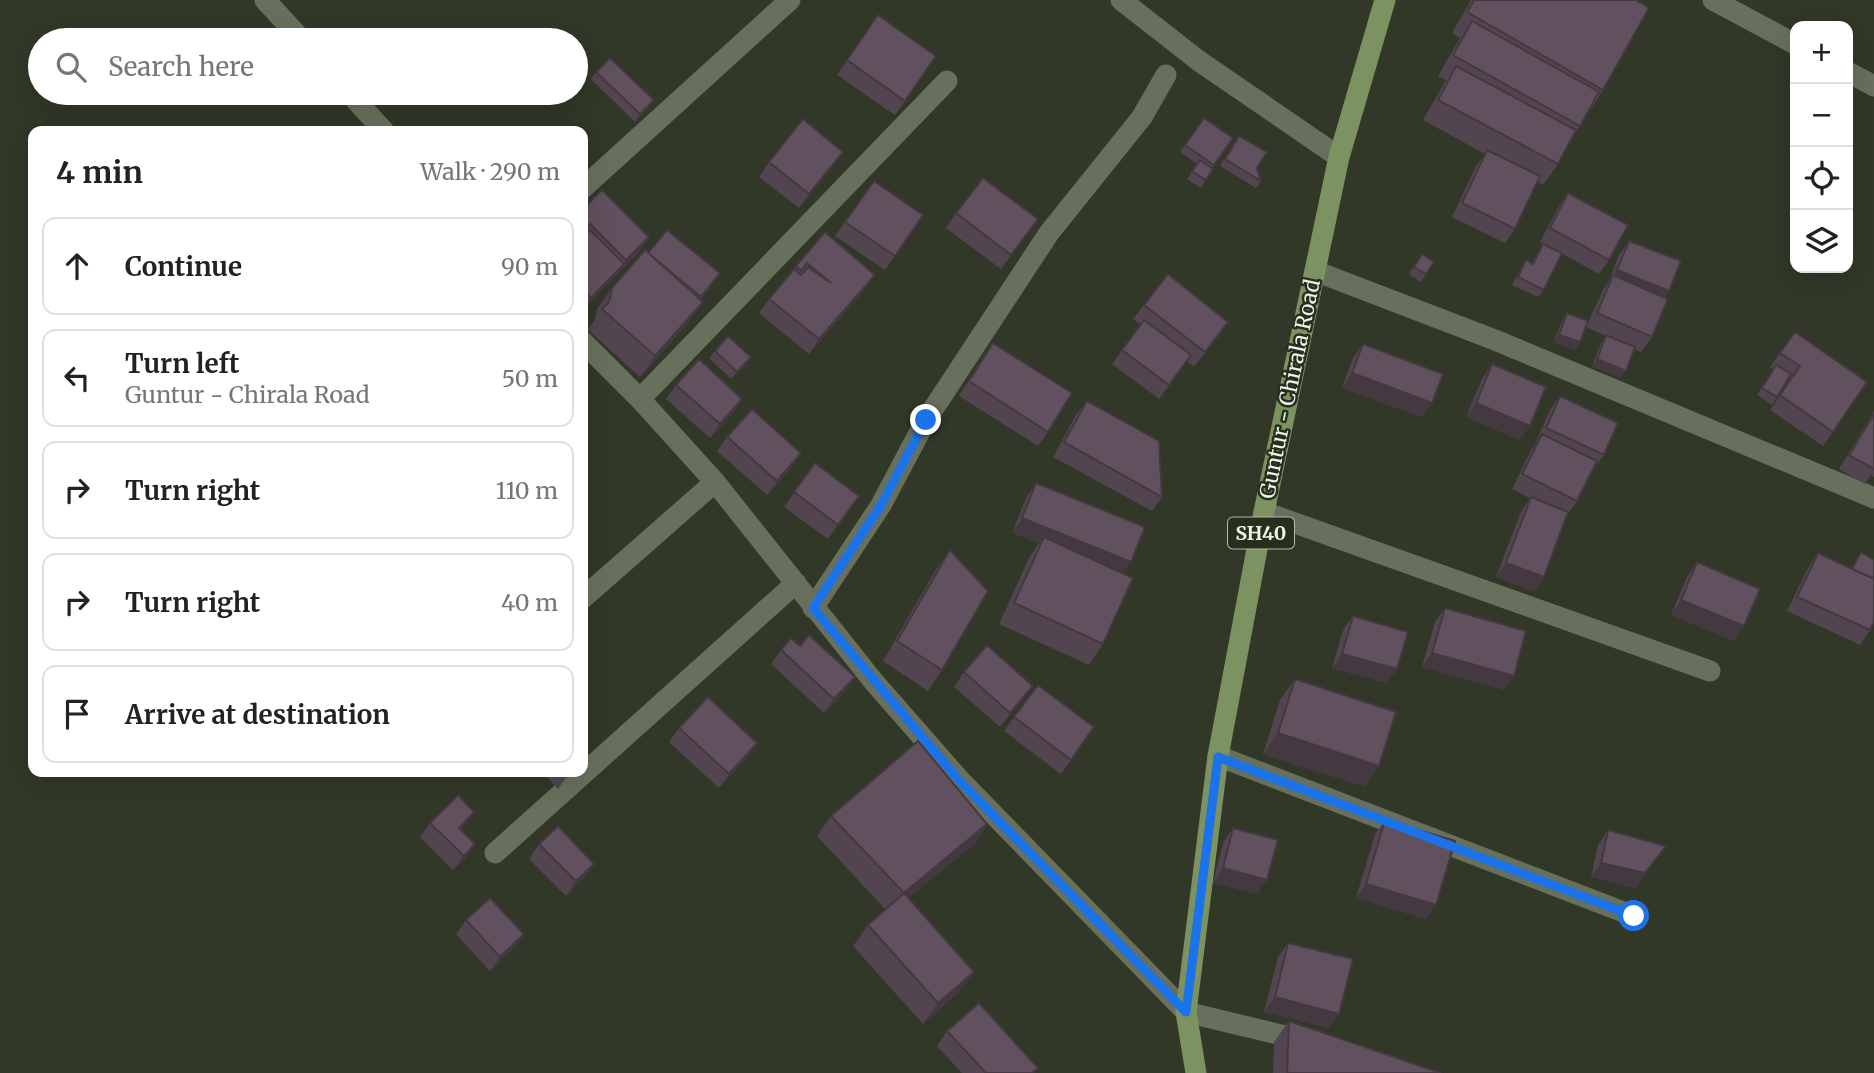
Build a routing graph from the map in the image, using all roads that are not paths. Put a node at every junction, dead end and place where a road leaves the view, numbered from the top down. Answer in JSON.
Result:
{"nodes":[{"id":1,"x":265,"y":0,"type":"edge"},
{"id":2,"x":790,"y":0,"type":"edge"},
{"id":3,"x":1121,"y":0,"type":"edge"},
{"id":4,"x":1384,"y":0,"type":"edge"},
{"id":5,"x":1713,"y":0,"type":"edge"},
{"id":6,"x":291,"y":28,"type":"edge"},
{"id":7,"x":1790,"y":41,"type":"edge"},
{"id":8,"x":1166,"y":75,"type":"dead end"},
{"id":9,"x":1853,"y":75,"type":"edge"},
{"id":10,"x":947,"y":81,"type":"dead end"},
{"id":11,"x":1874,"y":86,"type":"edge"},
{"id":12,"x":360,"y":105,"type":"edge"},
{"id":13,"x":379,"y":126,"type":"edge"},
{"id":14,"x":1339,"y":157,"type":"junction"},
{"id":15,"x":588,"y":183,"type":"edge"},
{"id":16,"x":1315,"y":271,"type":"junction"},
{"id":17,"x":588,"y":347,"type":"edge"},
{"id":18,"x":640,"y":398,"type":"junction"},
{"id":19,"x":715,"y":482,"type":"junction"},
{"id":20,"x":1874,"y":498,"type":"edge"},
{"id":21,"x":1265,"y":512,"type":"junction"},
{"id":22,"x":796,"y":583,"type":"junction"},
{"id":23,"x":588,"y":594,"type":"edge"},
{"id":24,"x":813,"y":608,"type":"junction"},
{"id":25,"x":1710,"y":671,"type":"dead end"},
{"id":26,"x":1218,"y":757,"type":"junction"},
{"id":27,"x":588,"y":770,"type":"edge"},
{"id":28,"x":580,"y":777,"type":"edge"},
{"id":29,"x":495,"y":853,"type":"dead end"},
{"id":30,"x":1634,"y":916,"type":"dead end"},
{"id":31,"x":1186,"y":1012,"type":"junction"},
{"id":32,"x":1331,"y":1047,"type":"edge"},
{"id":33,"x":1196,"y":1073,"type":"edge"}],
"edges":[{"from":1,"to":6,"type":"street"},
{"from":2,"to":15,"type":"street"},
{"from":3,"to":14,"type":"street"},
{"from":4,"to":14,"type":"main road","name":"Guntur - Chirala Road","number":"SH40"},
{"from":5,"to":7,"type":"street"},
{"from":8,"to":24,"type":"street"},
{"from":9,"to":11,"type":"street"},
{"from":10,"to":18,"type":"street"},
{"from":12,"to":13,"type":"street"},
{"from":14,"to":16,"type":"main road","name":"Guntur - Chirala Road","number":"SH40"},
{"from":16,"to":20,"type":"street"},
{"from":16,"to":21,"type":"main road","name":"Guntur - Chirala Road","number":"SH40"},
{"from":17,"to":18,"type":"street"},
{"from":18,"to":19,"type":"street"},
{"from":19,"to":22,"type":"street"},
{"from":19,"to":23,"type":"street"},
{"from":21,"to":25,"type":"street"},
{"from":21,"to":26,"type":"main road","name":"Guntur - Chirala Road","number":"SH40"},
{"from":22,"to":24,"type":"street"},
{"from":22,"to":27,"type":"street"},
{"from":24,"to":31,"type":"street"},
{"from":26,"to":30,"type":"street"},
{"from":26,"to":31,"type":"main road","name":"Guntur - Chirala Road","number":"SH40"},
{"from":28,"to":29,"type":"street"},
{"from":31,"to":32,"type":"street"},
{"from":31,"to":33,"type":"main road","name":"Guntur - Chirala Road","number":"SH40"}]}
